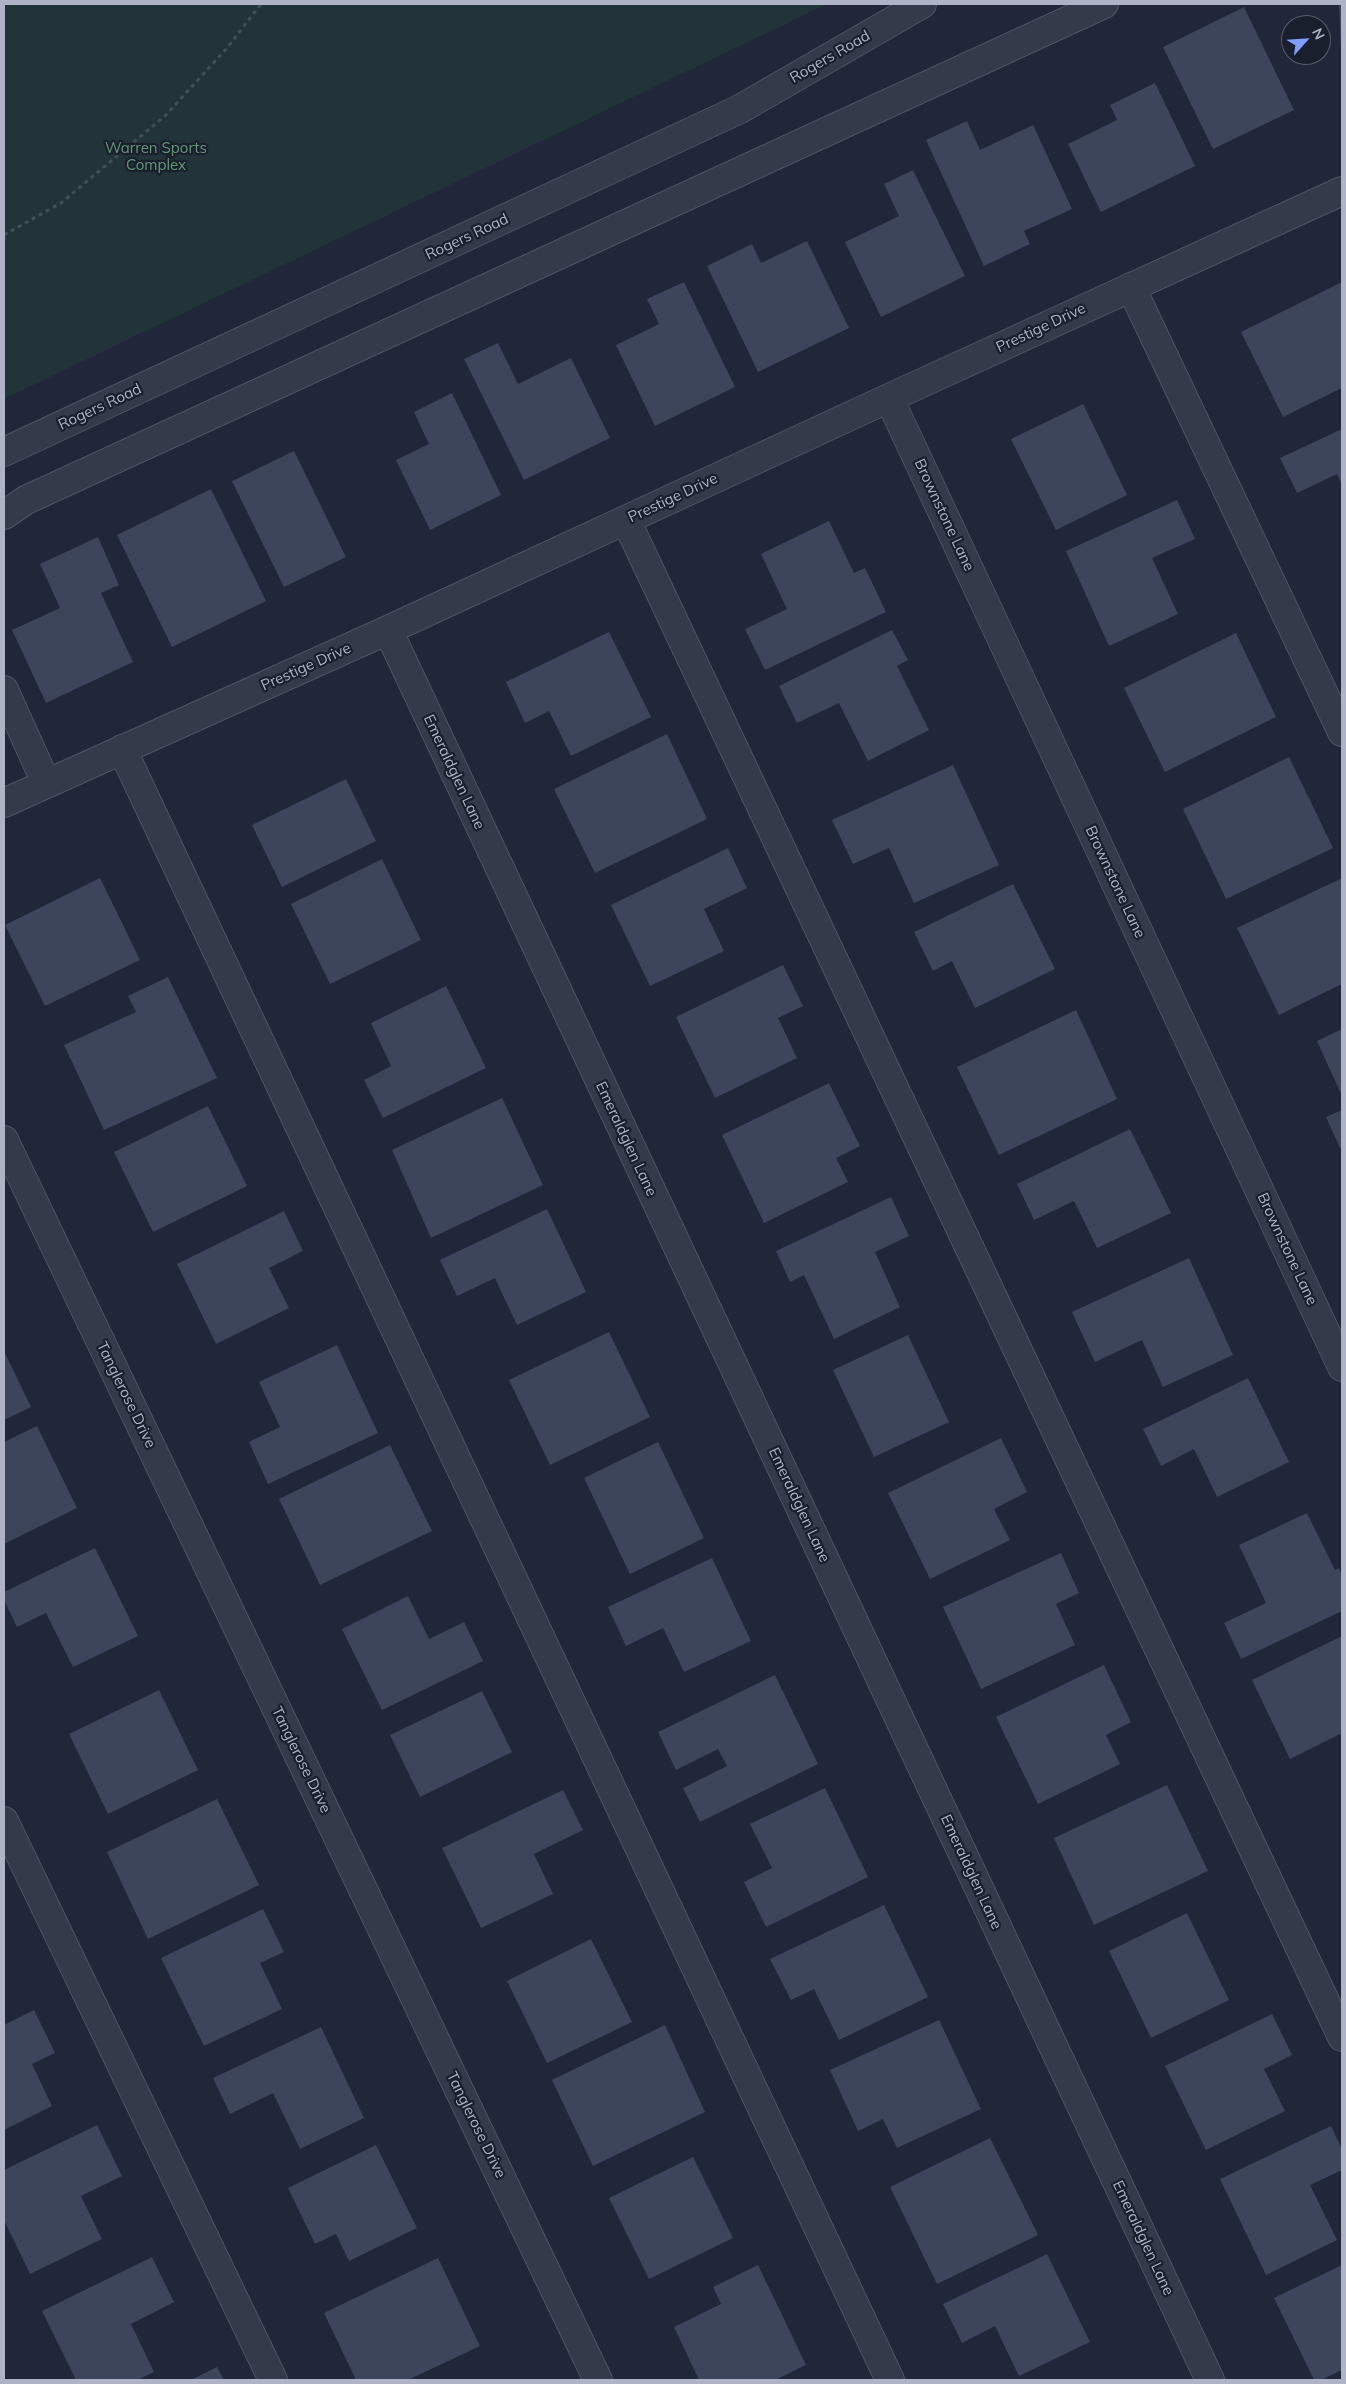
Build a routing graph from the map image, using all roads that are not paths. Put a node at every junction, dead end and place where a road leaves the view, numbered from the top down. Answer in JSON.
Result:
{"nodes":[{"id":1,"x":922,"y":4,"type":"edge"},
{"id":2,"x":1104,"y":4,"type":"edge"},
{"id":3,"x":1342,"y":191,"type":"edge"},
{"id":4,"x":1131,"y":287,"type":"junction"},
{"id":5,"x":889,"y":398,"type":"junction"},
{"id":6,"x":4,"y":452,"type":"edge"},
{"id":7,"x":4,"y":515,"type":"edge"},
{"id":8,"x":626,"y":520,"type":"junction"},
{"id":9,"x":388,"y":630,"type":"junction"},
{"id":10,"x":4,"y":690,"type":"edge"},
{"id":11,"x":1342,"y":732,"type":"edge"},
{"id":12,"x":122,"y":749,"type":"junction"},
{"id":13,"x":46,"y":783,"type":"junction"},
{"id":14,"x":4,"y":803,"type":"edge"},
{"id":15,"x":4,"y":1140,"type":"edge"},
{"id":16,"x":1342,"y":1367,"type":"edge"},
{"id":17,"x":4,"y":1821,"type":"edge"},
{"id":18,"x":1342,"y":2037,"type":"edge"},
{"id":19,"x":273,"y":2380,"type":"edge"},
{"id":20,"x":598,"y":2380,"type":"edge"},
{"id":21,"x":890,"y":2380,"type":"edge"},
{"id":22,"x":1210,"y":2380,"type":"edge"}],
"edges":[{"from":1,"to":6,"type":"street","name":"Rogers Road"},
{"from":2,"to":7,"type":"street"},
{"from":3,"to":4,"type":"street","name":"Prestige Drive"},
{"from":4,"to":5,"type":"street","name":"Prestige Drive"},
{"from":4,"to":11,"type":"street"},
{"from":5,"to":8,"type":"street","name":"Prestige Drive"},
{"from":5,"to":16,"type":"street","name":"Brownstone Lane"},
{"from":8,"to":9,"type":"street","name":"Prestige Drive"},
{"from":8,"to":18,"type":"street"},
{"from":9,"to":12,"type":"street","name":"Prestige Drive"},
{"from":9,"to":22,"type":"street","name":"Emeraldglen Lane"},
{"from":10,"to":13,"type":"street"},
{"from":12,"to":13,"type":"street","name":"Prestige Drive"},
{"from":12,"to":21,"type":"street"},
{"from":13,"to":14,"type":"street","name":"Prestige Drive"},
{"from":15,"to":20,"type":"street","name":"Tanglerose Drive"},
{"from":17,"to":19,"type":"street"}]}
